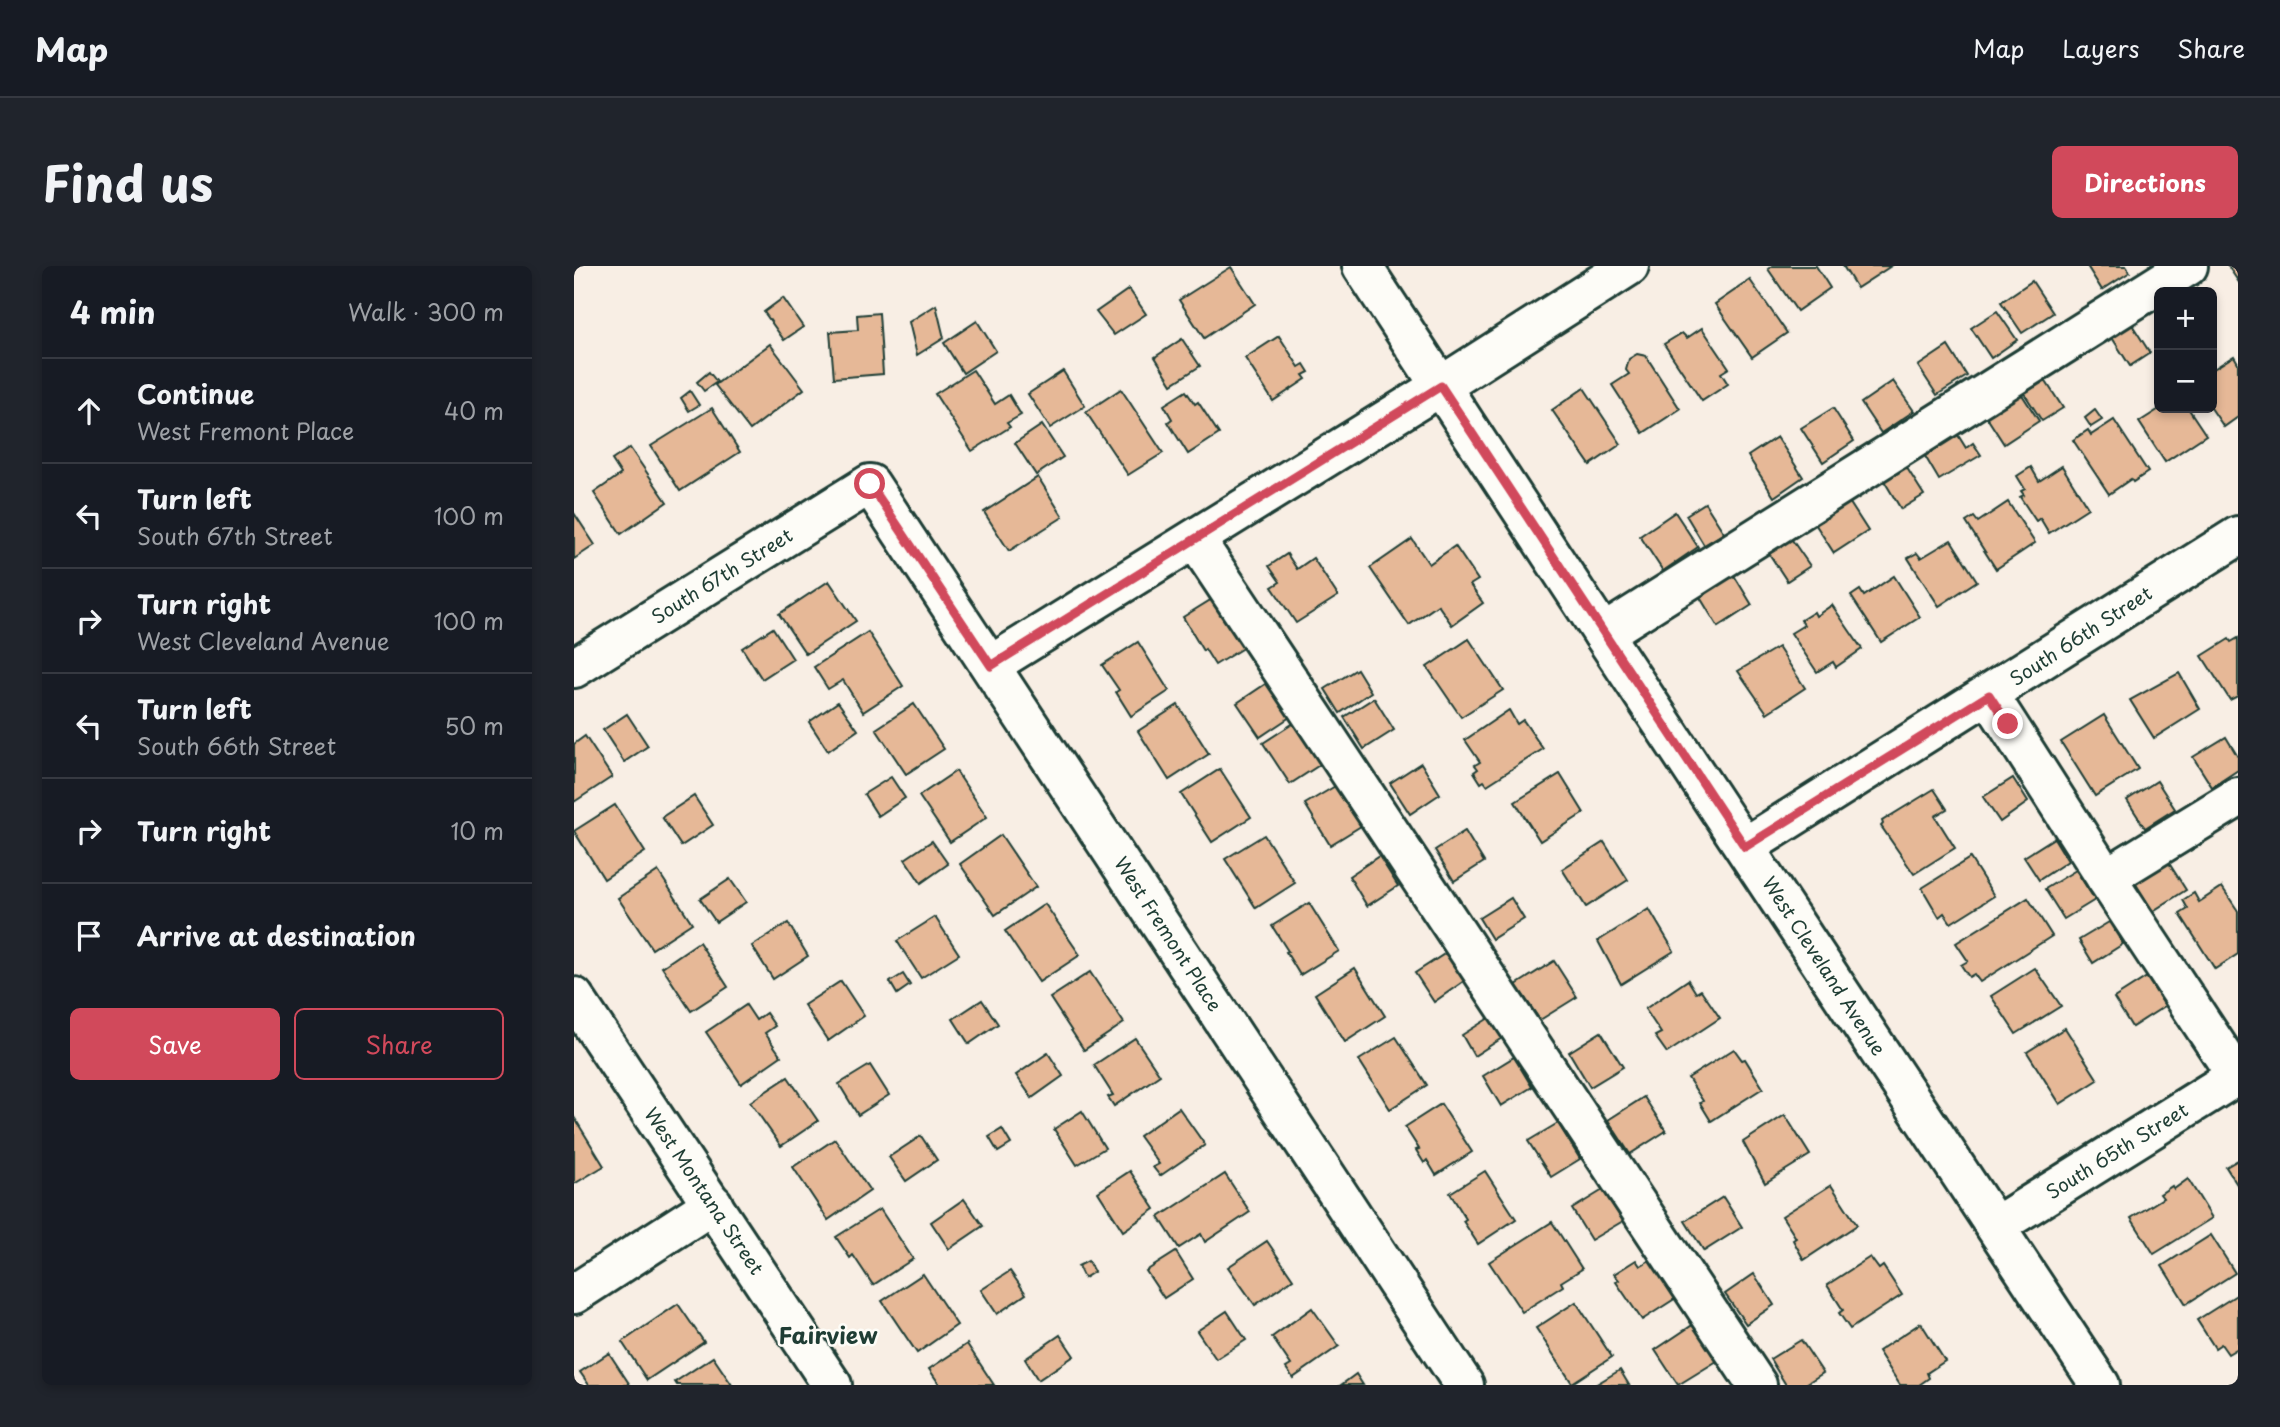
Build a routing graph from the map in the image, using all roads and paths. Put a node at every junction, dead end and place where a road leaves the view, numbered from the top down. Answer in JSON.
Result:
{"nodes":[{"id":1,"x":1362,"y":266,"type":"edge"},
{"id":2,"x":1629,"y":266,"type":"edge"},
{"id":3,"x":2188,"y":266,"type":"edge"},
{"id":4,"x":1441,"y":386,"type":"junction"},
{"id":5,"x":870,"y":484,"type":"joint"},
{"id":6,"x":2238,"y":536,"type":"edge"},
{"id":7,"x":1195,"y":539,"type":"junction"},
{"id":8,"x":1603,"y":634,"type":"junction"},
{"id":9,"x":991,"y":666,"type":"junction"},
{"id":10,"x":574,"y":668,"type":"edge"},
{"id":11,"x":1989,"y":695,"type":"junction"},
{"id":12,"x":2238,"y":797,"type":"edge"},
{"id":13,"x":1745,"y":847,"type":"junction"},
{"id":14,"x":2106,"y":878,"type":"junction"},
{"id":15,"x":574,"y":997,"type":"edge"},
{"id":16,"x":2238,"y":1076,"type":"edge"},
{"id":17,"x":713,"y":1204,"type":"junction"},
{"id":18,"x":1996,"y":1226,"type":"junction"},
{"id":19,"x":574,"y":1294,"type":"edge"},
{"id":20,"x":832,"y":1385,"type":"edge"},
{"id":21,"x":1464,"y":1385,"type":"edge"},
{"id":22,"x":1757,"y":1385,"type":"edge"},
{"id":23,"x":2100,"y":1385,"type":"edge"}],
"edges":[{"from":1,"to":4,"type":"street","name":"West Cleveland Avenue"},
{"from":2,"to":4,"type":"street"},
{"from":3,"to":8,"type":"street"},
{"from":4,"to":7,"type":"street"},
{"from":4,"to":8,"type":"street","name":"West Cleveland Avenue"},
{"from":5,"to":9,"type":"street","name":"West Fremont Place"},
{"from":5,"to":10,"type":"street","name":"South 67th Street"},
{"from":6,"to":11,"type":"street","name":"South 66th Street"},
{"from":7,"to":9,"type":"street"},
{"from":7,"to":22,"type":"street"},
{"from":8,"to":13,"type":"street","name":"West Cleveland Avenue"},
{"from":9,"to":21,"type":"street","name":"West Fremont Place"},
{"from":11,"to":13,"type":"street","name":"South 66th Street"},
{"from":11,"to":14,"type":"street"},
{"from":12,"to":14,"type":"street"},
{"from":13,"to":18,"type":"street","name":"West Cleveland Avenue"},
{"from":14,"to":16,"type":"street"},
{"from":15,"to":17,"type":"street","name":"West Montana Street"},
{"from":16,"to":18,"type":"street","name":"South 65th Street"},
{"from":17,"to":19,"type":"street"},
{"from":17,"to":20,"type":"street","name":"West Montana Street"},
{"from":18,"to":23,"type":"street","name":"West Cleveland Avenue"}]}
